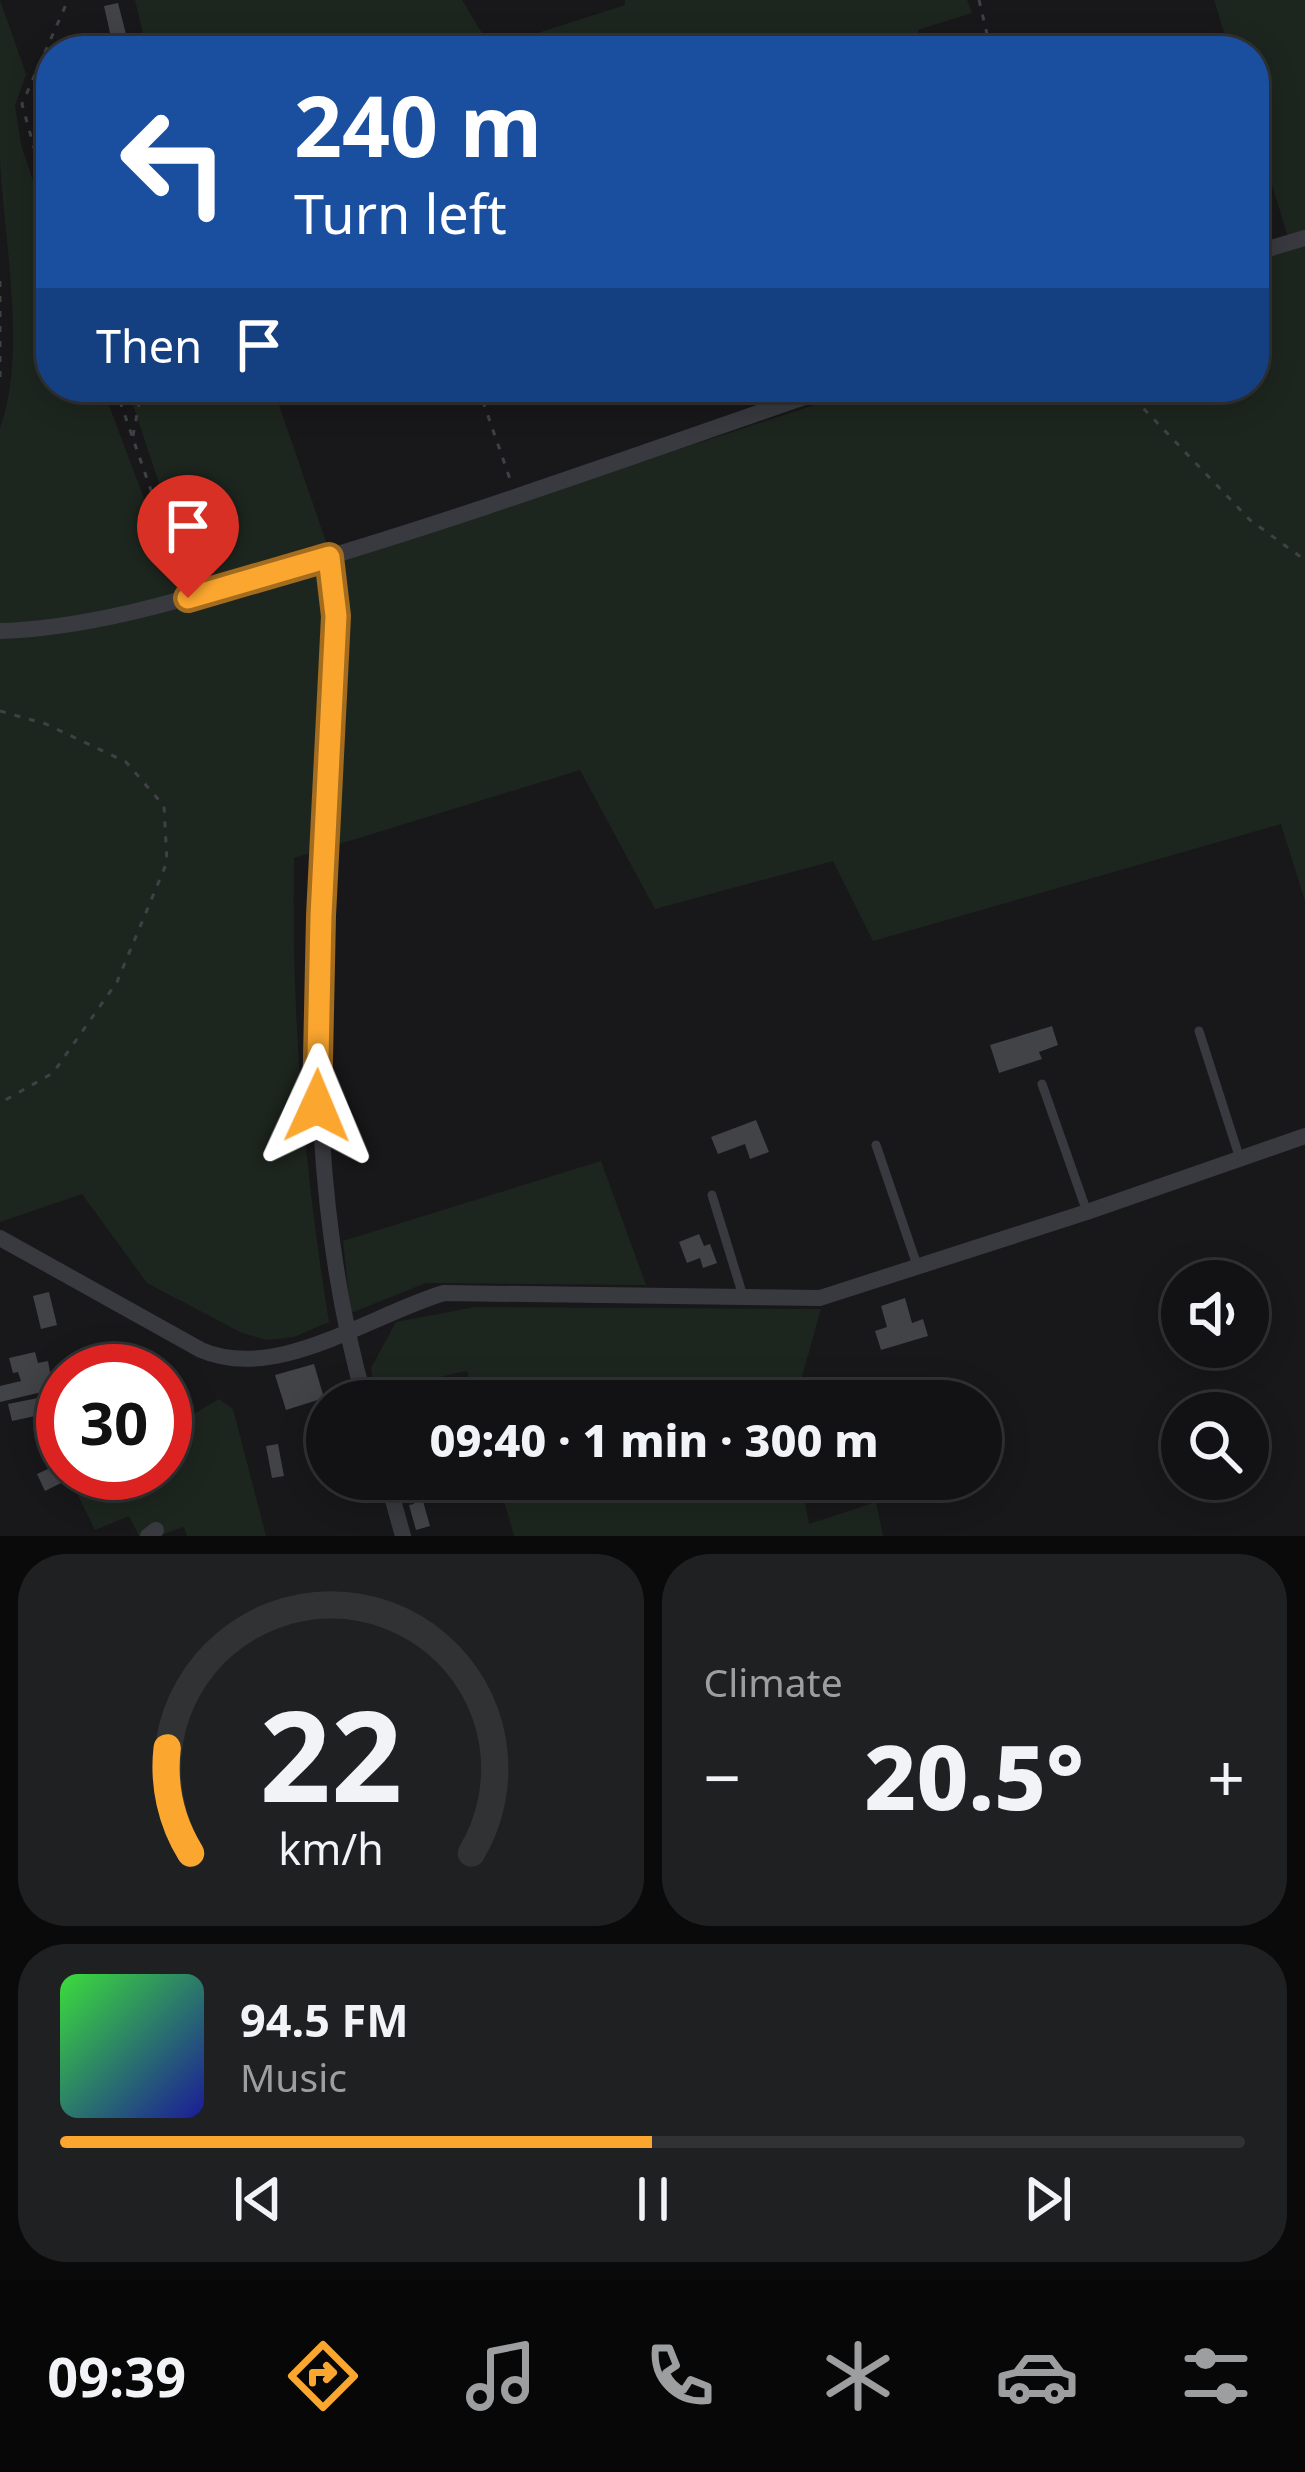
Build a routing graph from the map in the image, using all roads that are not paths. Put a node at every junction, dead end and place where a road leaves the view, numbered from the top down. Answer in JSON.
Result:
{"nodes":[{"id":1,"x":1305,"y":238,"type":"edge"},
{"id":2,"x":1269,"y":249,"type":"edge"},
{"id":3,"x":790,"y":402,"type":"edge"},
{"id":4,"x":329,"y":557,"type":"junction"},
{"id":5,"x":0,"y":631,"type":"edge"},
{"id":6,"x":1199,"y":1031,"type":"dead end"},
{"id":7,"x":1042,"y":1084,"type":"dead end"},
{"id":8,"x":1305,"y":1136,"type":"edge"},
{"id":9,"x":876,"y":1145,"type":"dead end"},
{"id":10,"x":1240,"y":1159,"type":"junction"},
{"id":11,"x":712,"y":1195,"type":"dead end"},
{"id":12,"x":1087,"y":1212,"type":"junction"},
{"id":13,"x":0,"y":1238,"type":"edge"},
{"id":14,"x":916,"y":1265,"type":"junction"},
{"id":15,"x":742,"y":1296,"type":"junction"},
{"id":16,"x":345,"y":1330,"type":"junction"},
{"id":17,"x":359,"y":1380,"type":"edge"},
{"id":18,"x":393,"y":1500,"type":"edge"},
{"id":19,"x":404,"y":1536,"type":"edge"}],
"edges":[{"from":1,"to":2,"type":"street"},
{"from":3,"to":4,"type":"street"},
{"from":4,"to":5,"type":"street"},
{"from":4,"to":16,"type":"street"},
{"from":6,"to":10,"type":"lane"},
{"from":7,"to":12,"type":"lane"},
{"from":8,"to":10,"type":"street"},
{"from":9,"to":14,"type":"lane"},
{"from":10,"to":12,"type":"street"},
{"from":11,"to":15,"type":"lane"},
{"from":12,"to":14,"type":"street"},
{"from":13,"to":16,"type":"street"},
{"from":14,"to":15,"type":"street"},
{"from":15,"to":16,"type":"street"},
{"from":16,"to":17,"type":"street"},
{"from":18,"to":19,"type":"street"}]}
